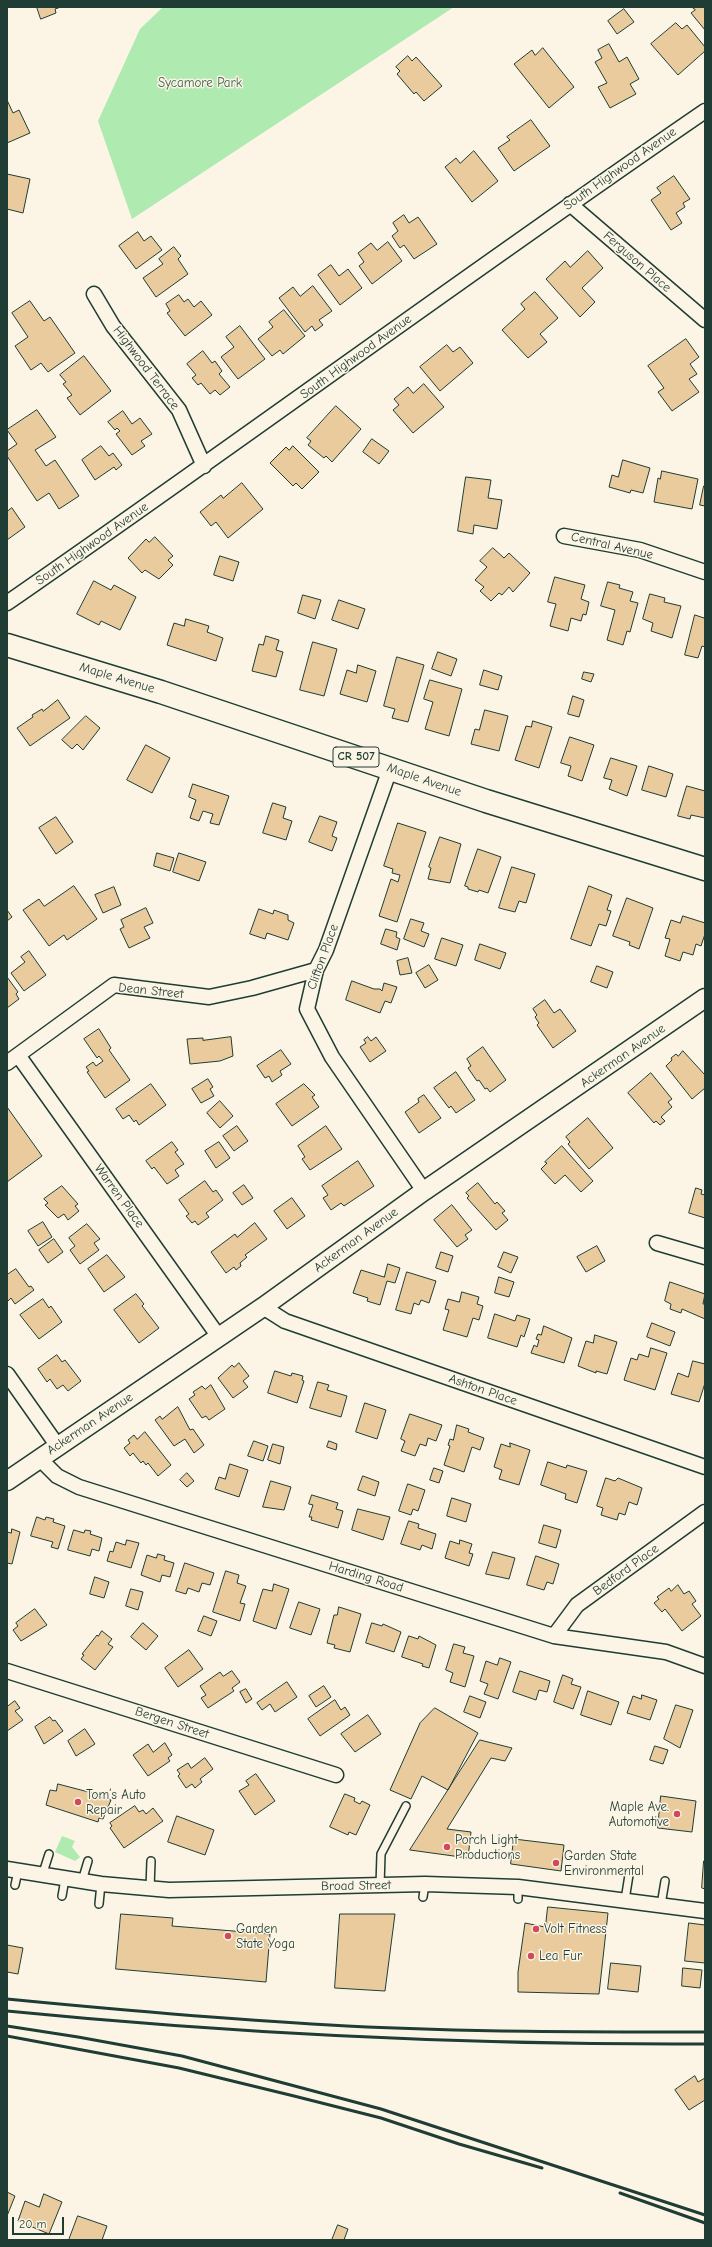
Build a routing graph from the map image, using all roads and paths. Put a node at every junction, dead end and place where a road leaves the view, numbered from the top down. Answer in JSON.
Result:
{"nodes":[{"id":1,"x":705,"y":111,"type":"edge"},
{"id":2,"x":570,"y":204,"type":"junction"},
{"id":3,"x":94,"y":294,"type":"dead end"},
{"id":4,"x":705,"y":320,"type":"edge"},
{"id":5,"x":204,"y":466,"type":"junction"},
{"id":6,"x":564,"y":536,"type":"dead end"},
{"id":7,"x":705,"y":572,"type":"edge"},
{"id":8,"x":7,"y":603,"type":"edge"},
{"id":9,"x":7,"y":645,"type":"edge"},
{"id":10,"x":390,"y":769,"type":"junction"},
{"id":11,"x":705,"y":869,"type":"edge"},
{"id":12,"x":316,"y":970,"type":"junction"},
{"id":13,"x":705,"y":998,"type":"edge"},
{"id":14,"x":12,"y":1059,"type":"edge"},
{"id":15,"x":424,"y":1191,"type":"junction"},
{"id":16,"x":657,"y":1243,"type":"dead end"},
{"id":17,"x":705,"y":1257,"type":"edge"},
{"id":18,"x":263,"y":1307,"type":"junction"},
{"id":19,"x":219,"y":1337,"type":"junction"},
{"id":20,"x":7,"y":1374,"type":"edge"},
{"id":21,"x":57,"y":1445,"type":"junction"},
{"id":22,"x":39,"y":1458,"type":"junction"},
{"id":23,"x":705,"y":1467,"type":"edge"},
{"id":24,"x":7,"y":1481,"type":"edge"},
{"id":25,"x":705,"y":1512,"type":"edge"},
{"id":26,"x":554,"y":1636,"type":"junction"},
{"id":27,"x":705,"y":1666,"type":"edge"},
{"id":28,"x":7,"y":1671,"type":"edge"},
{"id":29,"x":336,"y":1775,"type":"dead end"},
{"id":30,"x":406,"y":1806,"type":"dead end"},
{"id":31,"x":49,"y":1854,"type":"dead end"},
{"id":32,"x":88,"y":1861,"type":"dead end"},
{"id":33,"x":151,"y":1861,"type":"dead end"},
{"id":34,"x":12,"y":1870,"type":"edge"},
{"id":35,"x":629,"y":1875,"type":"dead end"},
{"id":36,"x":42,"y":1876,"type":"junction"},
{"id":37,"x":65,"y":1879,"type":"junction"},
{"id":38,"x":82,"y":1881,"type":"junction"},
{"id":39,"x":665,"y":1881,"type":"dead end"},
{"id":40,"x":101,"y":1884,"type":"junction"},
{"id":41,"x":15,"y":1885,"type":"dead end"},
{"id":42,"x":380,"y":1886,"type":"junction"},
{"id":43,"x":150,"y":1888,"type":"junction"},
{"id":44,"x":62,"y":1896,"type":"dead end"},
{"id":45,"x":625,"y":1900,"type":"junction"},
{"id":46,"x":99,"y":1904,"type":"dead end"},
{"id":47,"x":661,"y":1905,"type":"junction"},
{"id":48,"x":705,"y":1911,"type":"edge"}],
"edges":[{"from":1,"to":2,"type":"street","name":"South Highwood Avenue"},
{"from":2,"to":4,"type":"street","name":"Ferguson Place"},
{"from":2,"to":5,"type":"street","name":"South Highwood Avenue"},
{"from":3,"to":5,"type":"street","name":"Highwood Terrace"},
{"from":5,"to":8,"type":"street","name":"South Highwood Avenue"},
{"from":6,"to":7,"type":"street","name":"Central Avenue"},
{"from":9,"to":10,"type":"main road","name":"Maple Avenue","number":"CR 507"},
{"from":10,"to":11,"type":"main road","name":"Maple Avenue","number":"CR 507"},
{"from":10,"to":12,"type":"street","name":"Clifton Place"},
{"from":12,"to":14,"type":"street","name":"Dean Street"},
{"from":12,"to":15,"type":"street","name":"Clifton Place"},
{"from":13,"to":15,"type":"street","name":"Ackerman Avenue"},
{"from":14,"to":19,"type":"street","name":"Warren Place"},
{"from":15,"to":18,"type":"street","name":"Ackerman Avenue"},
{"from":16,"to":17,"type":"street"},
{"from":18,"to":19,"type":"street","name":"Ackerman Avenue"},
{"from":18,"to":23,"type":"street","name":"Ashton Place"},
{"from":19,"to":21,"type":"street","name":"Ackerman Avenue"},
{"from":20,"to":21,"type":"street"},
{"from":21,"to":22,"type":"street","name":"Ackerman Avenue"},
{"from":22,"to":24,"type":"street","name":"Ackerman Avenue"},
{"from":22,"to":26,"type":"street","name":"Harding Road"},
{"from":25,"to":26,"type":"street","name":"Bedford Place"},
{"from":26,"to":27,"type":"street","name":"Harding Road"},
{"from":28,"to":29,"type":"street","name":"Bergen Street"},
{"from":30,"to":42,"type":"lane"},
{"from":31,"to":36,"type":"lane"},
{"from":32,"to":38,"type":"lane"},
{"from":33,"to":43,"type":"lane"},
{"from":34,"to":36,"type":"street","name":"Broad Street"},
{"from":34,"to":41,"type":"lane"},
{"from":35,"to":45,"type":"lane"},
{"from":36,"to":37,"type":"street","name":"Broad Street"},
{"from":37,"to":38,"type":"street","name":"Broad Street"},
{"from":37,"to":44,"type":"lane"},
{"from":38,"to":40,"type":"street","name":"Broad Street"},
{"from":39,"to":47,"type":"lane"},
{"from":40,"to":43,"type":"street","name":"Broad Street"},
{"from":40,"to":46,"type":"lane"},
{"from":42,"to":43,"type":"street","name":"Broad Street"},
{"from":42,"to":45,"type":"street","name":"Broad Street"},
{"from":45,"to":47,"type":"street","name":"Broad Street"},
{"from":47,"to":48,"type":"street","name":"Broad Street"}]}
